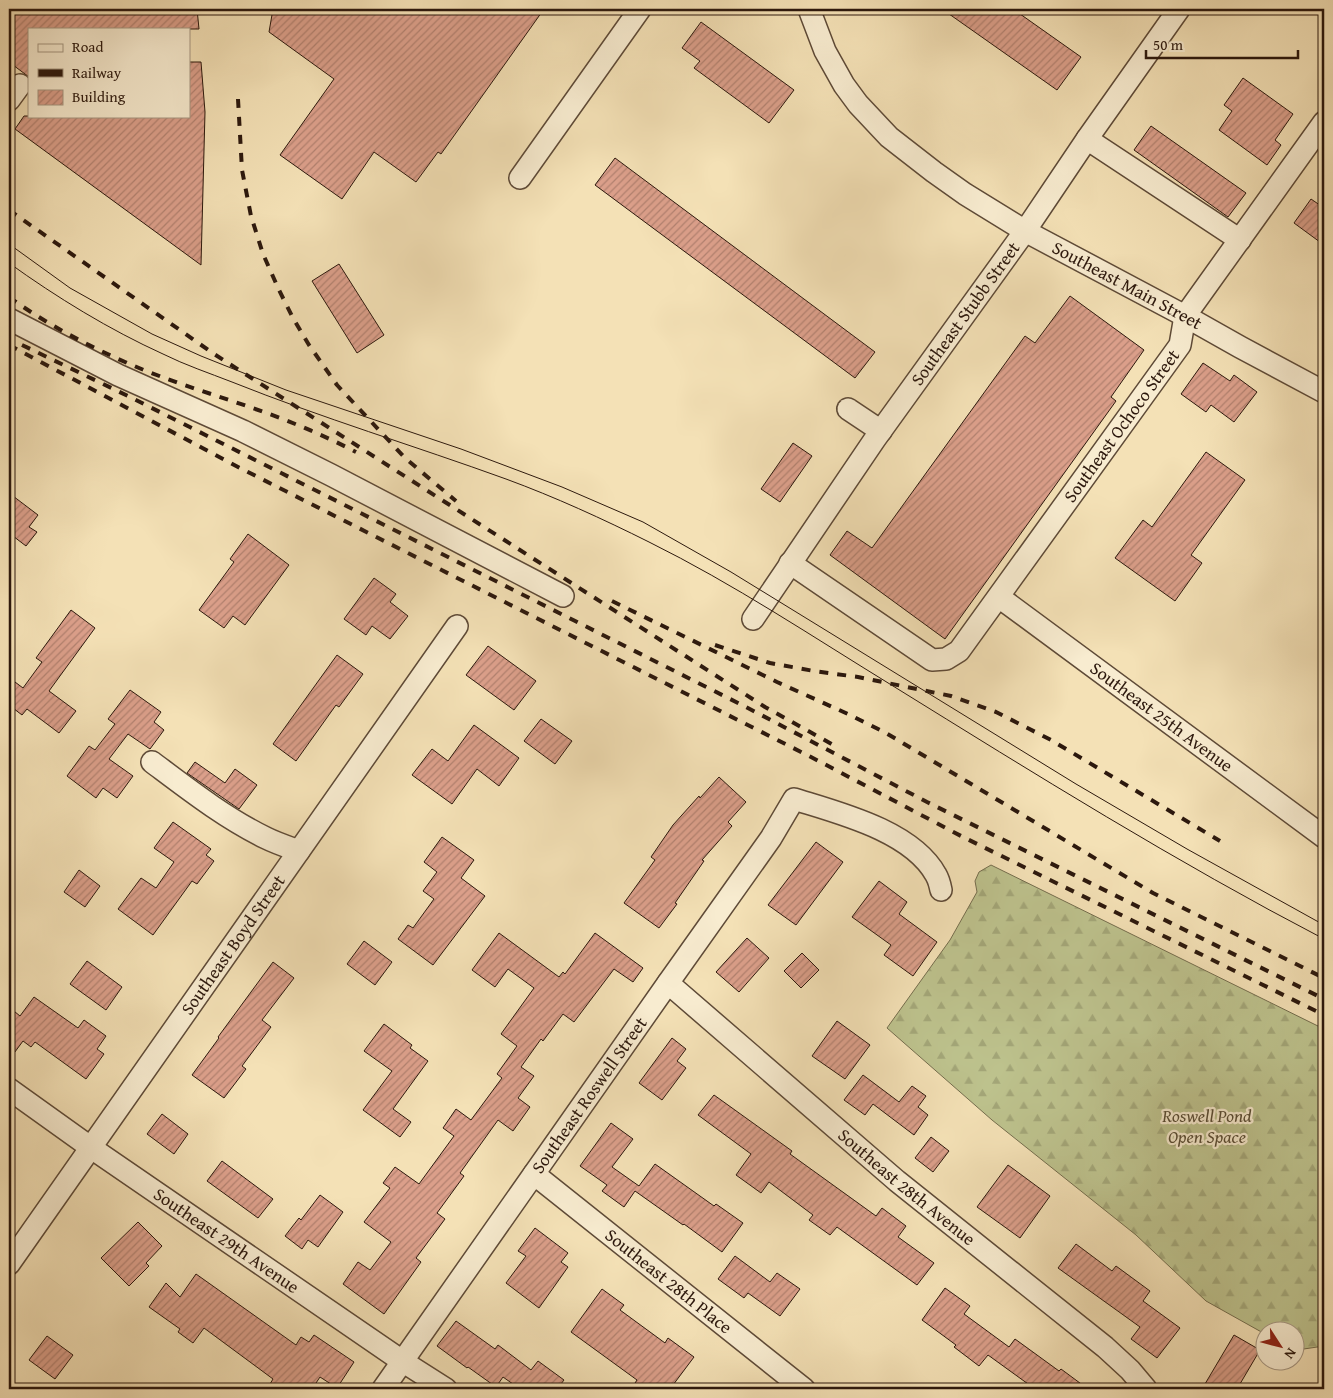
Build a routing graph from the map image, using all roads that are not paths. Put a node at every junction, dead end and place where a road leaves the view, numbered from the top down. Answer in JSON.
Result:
{"nodes":[{"id":1,"x":640,"y":9,"type":"edge"},
{"id":2,"x":809,"y":9,"type":"edge"},
{"id":3,"x":1179,"y":9,"type":"edge"},
{"id":4,"x":1324,"y":122,"type":"edge"},
{"id":5,"x":1087,"y":139,"type":"junction"},
{"id":6,"x":520,"y":178,"type":"dead end"},
{"id":7,"x":1025,"y":230,"type":"junction"},
{"id":8,"x":1240,"y":240,"type":"junction"},
{"id":9,"x":1185,"y":316,"type":"junction"},
{"id":10,"x":9,"y":319,"type":"edge"},
{"id":11,"x":1324,"y":392,"type":"edge"},
{"id":12,"x":848,"y":409,"type":"dead end"},
{"id":13,"x":881,"y":431,"type":"junction"},
{"id":14,"x":790,"y":563,"type":"junction"},
{"id":15,"x":563,"y":596,"type":"dead end"},
{"id":16,"x":999,"y":597,"type":"junction"},
{"id":17,"x":753,"y":619,"type":"dead end"},
{"id":18,"x":457,"y":626,"type":"dead end"},
{"id":19,"x":152,"y":762,"type":"dead end"},
{"id":20,"x":1324,"y":837,"type":"edge"},
{"id":21,"x":299,"y":851,"type":"junction"},
{"id":22,"x":941,"y":890,"type":"dead end"},
{"id":23,"x":668,"y":982,"type":"junction"},
{"id":24,"x":9,"y":1089,"type":"edge"},
{"id":25,"x":90,"y":1147,"type":"junction"},
{"id":26,"x":534,"y":1174,"type":"junction"},
{"id":27,"x":9,"y":1264,"type":"edge"},
{"id":28,"x":402,"y":1361,"type":"junction"},
{"id":29,"x":383,"y":1389,"type":"edge"},
{"id":30,"x":446,"y":1389,"type":"edge"},
{"id":31,"x":804,"y":1389,"type":"edge"},
{"id":32,"x":1146,"y":1389,"type":"edge"}],
"edges":[{"from":1,"to":6,"type":"street"},
{"from":2,"to":7,"type":"street","name":"Southeast Main Street"},
{"from":3,"to":5,"type":"street","name":"Southeast Stubb Street"},
{"from":4,"to":8,"type":"street","name":"Southeast Ochoco Street"},
{"from":5,"to":7,"type":"street","name":"Southeast Stubb Street"},
{"from":5,"to":8,"type":"street"},
{"from":7,"to":9,"type":"street","name":"Southeast Main Street"},
{"from":7,"to":13,"type":"street","name":"Southeast Stubb Street"},
{"from":8,"to":9,"type":"street","name":"Southeast Ochoco Street"},
{"from":9,"to":11,"type":"street","name":"Southeast Main Street"},
{"from":9,"to":16,"type":"street","name":"Southeast Ochoco Street"},
{"from":10,"to":15,"type":"street"},
{"from":12,"to":13,"type":"street"},
{"from":13,"to":14,"type":"street","name":"Southeast Stubb Street"},
{"from":14,"to":16,"type":"street","name":"Southeast Ochoco Street"},
{"from":14,"to":17,"type":"street","name":"Southeast Stubb Street"},
{"from":16,"to":20,"type":"street","name":"Southeast 25th Avenue"},
{"from":18,"to":21,"type":"street","name":"Southeast Boyd Street"},
{"from":19,"to":21,"type":"street"},
{"from":21,"to":25,"type":"street","name":"Southeast Boyd Street"},
{"from":22,"to":23,"type":"street","name":"Southeast Roswell Street"},
{"from":23,"to":26,"type":"street","name":"Southeast Roswell Street"},
{"from":23,"to":32,"type":"street","name":"Southeast 28th Avenue"},
{"from":24,"to":25,"type":"street","name":"Southeast 29th Avenue"},
{"from":25,"to":27,"type":"street","name":"Southeast Boyd Street"},
{"from":25,"to":28,"type":"street","name":"Southeast 29th Avenue"},
{"from":26,"to":28,"type":"street","name":"Southeast Roswell Street"},
{"from":26,"to":31,"type":"street","name":"Southeast 28th Place"},
{"from":28,"to":29,"type":"street","name":"Southeast Roswell Street"},
{"from":28,"to":30,"type":"street","name":"Southeast 29th Avenue"}]}
